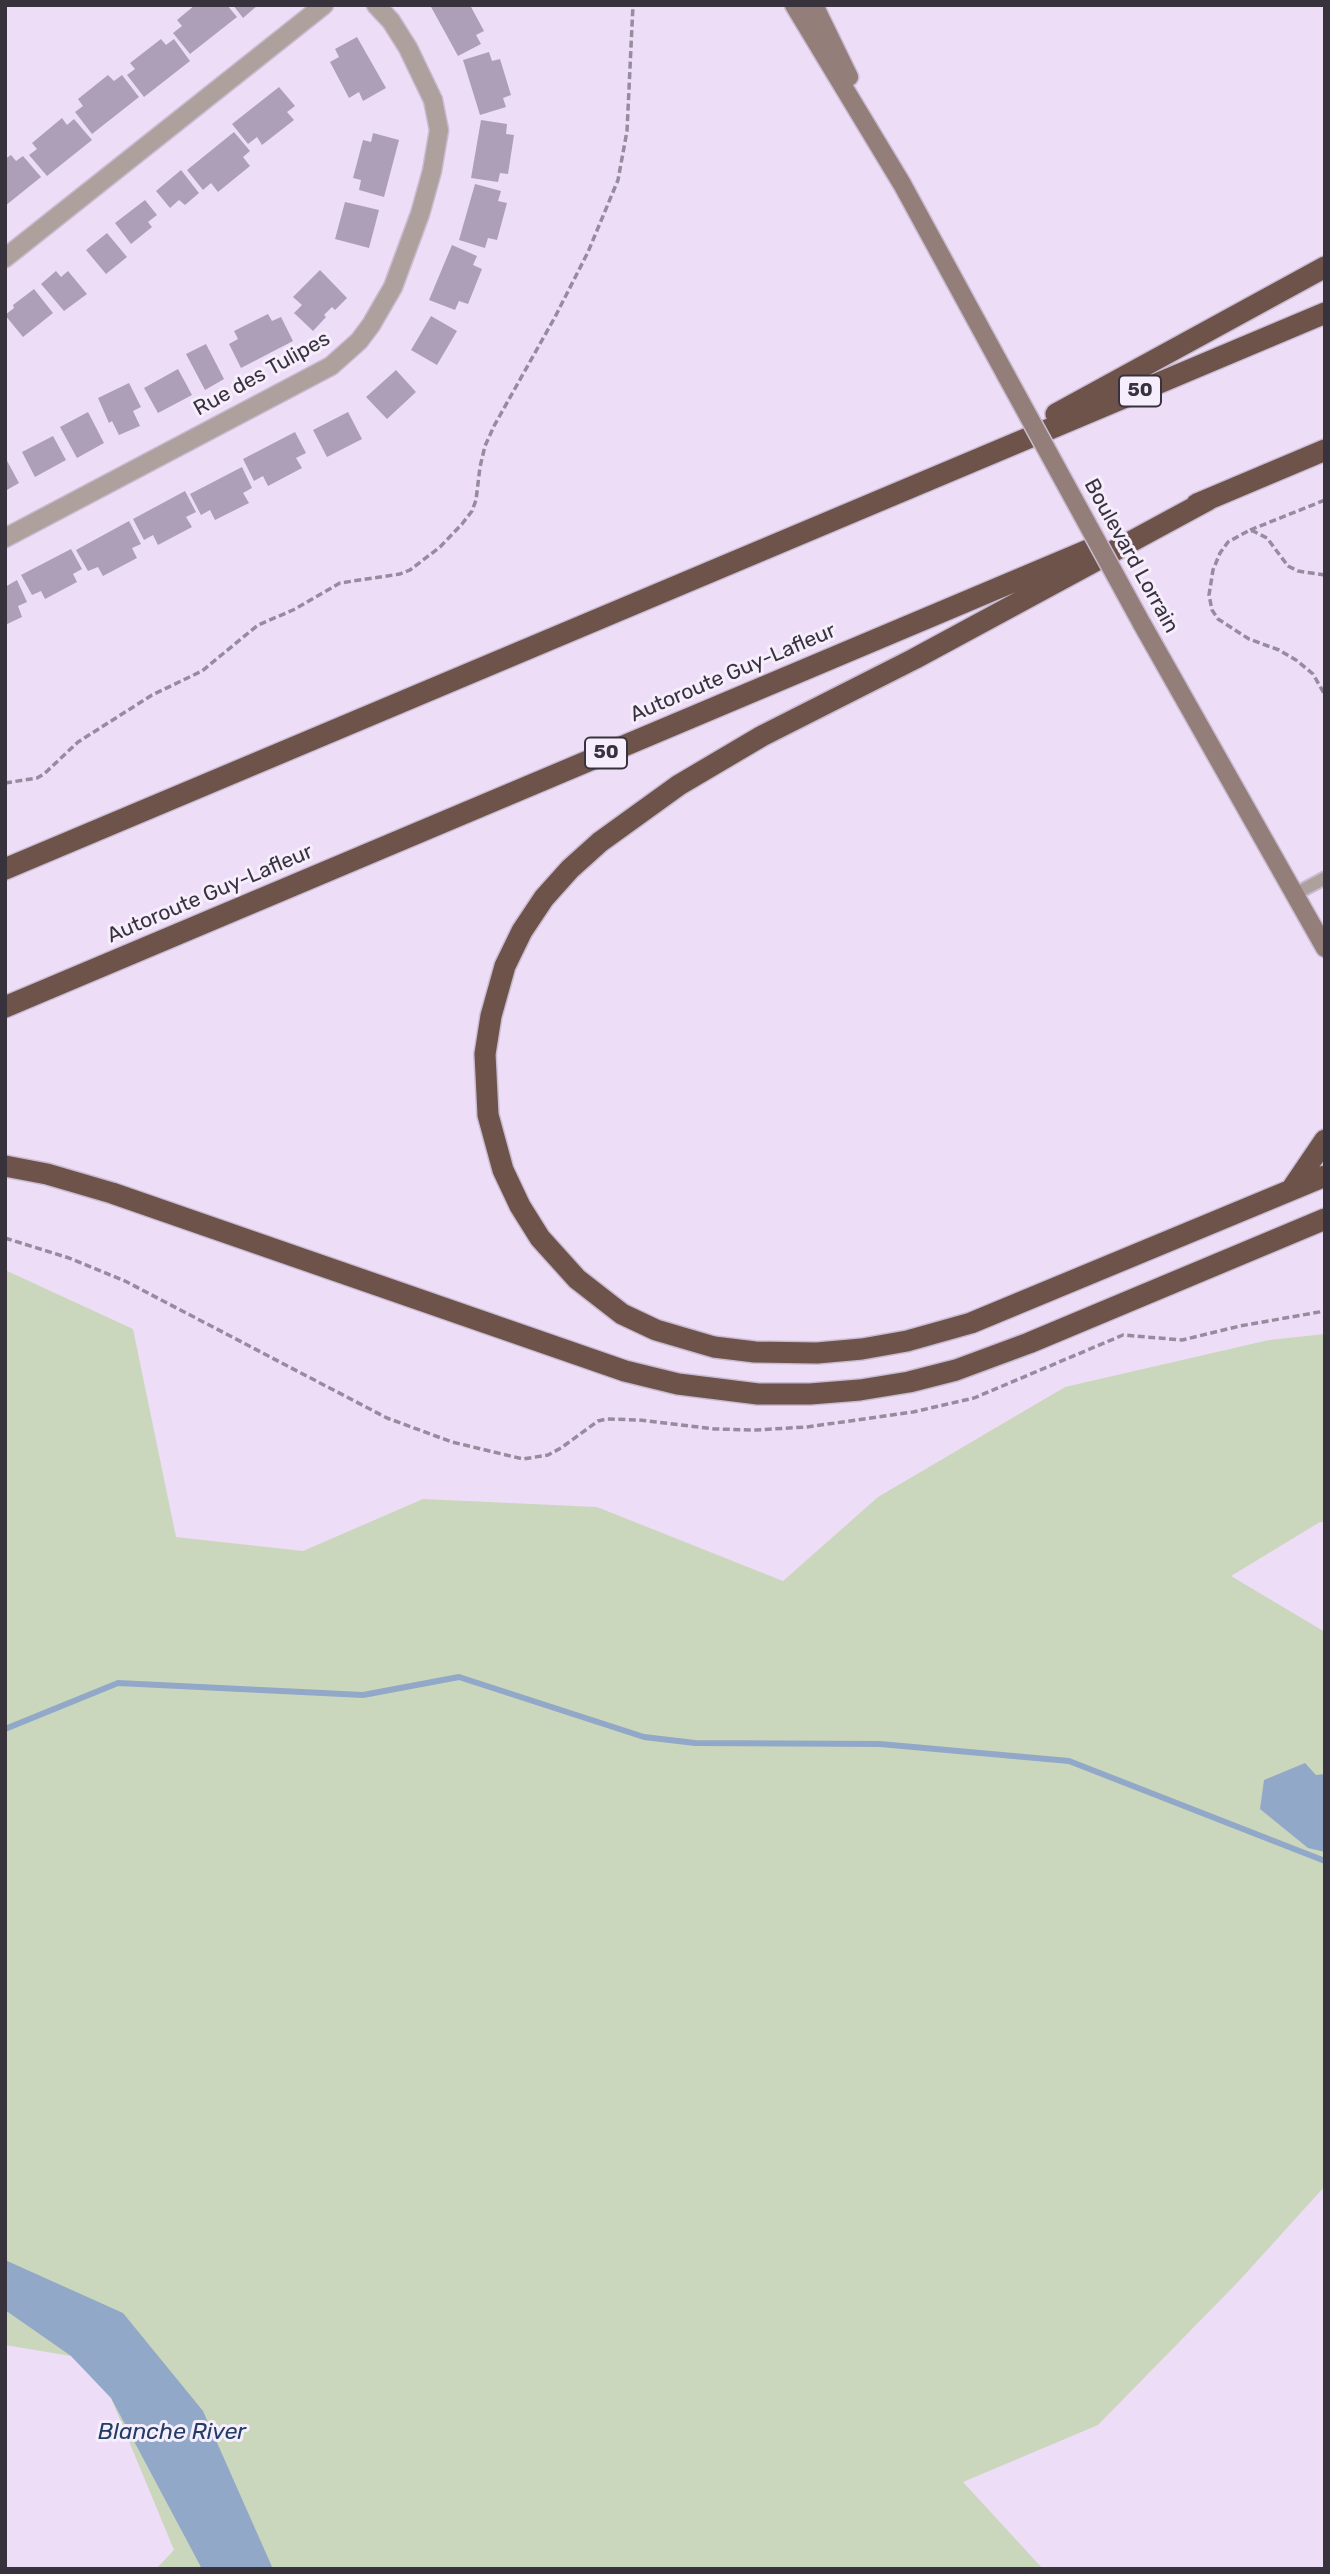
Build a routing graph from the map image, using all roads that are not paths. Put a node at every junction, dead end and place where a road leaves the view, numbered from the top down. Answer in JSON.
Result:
{"nodes":[{"id":1,"x":324,"y":5,"type":"edge"},
{"id":2,"x":376,"y":5,"type":"edge"},
{"id":3,"x":794,"y":5,"type":"edge"},
{"id":4,"x":814,"y":5,"type":"edge"},
{"id":5,"x":902,"y":184,"type":"junction"},
{"id":6,"x":5,"y":258,"type":"edge"},
{"id":7,"x":1325,"y":267,"type":"edge"},
{"id":8,"x":1325,"y":313,"type":"edge"},
{"id":9,"x":1325,"y":450,"type":"edge"},
{"id":10,"x":956,"y":469,"type":"junction"},
{"id":11,"x":1208,"y":500,"type":"junction"},
{"id":12,"x":5,"y":538,"type":"edge"},
{"id":13,"x":5,"y":869,"type":"edge"},
{"id":14,"x":1325,"y":877,"type":"edge"},
{"id":15,"x":1295,"y":894,"type":"junction"},
{"id":16,"x":1325,"y":948,"type":"edge"},
{"id":17,"x":5,"y":1007,"type":"edge"},
{"id":18,"x":1325,"y":1140,"type":"edge"},
{"id":19,"x":5,"y":1166,"type":"edge"},
{"id":20,"x":1325,"y":1177,"type":"edge"},
{"id":21,"x":1291,"y":1190,"type":"junction"},
{"id":22,"x":1325,"y":1219,"type":"edge"}],
"edges":[{"from":1,"to":6,"type":"street"},
{"from":2,"to":12,"type":"street","name":"Rue des Tulipes"},
{"from":3,"to":5,"type":"main road","name":"Boulevard Lorrain"},
{"from":4,"to":5,"type":"main road","name":"Boulevard Lorrain"},
{"from":5,"to":15,"type":"main road","name":"Boulevard Lorrain","bridge":true},
{"from":7,"to":10,"type":"highway"},
{"from":8,"to":10,"type":"highway","number":"50"},
{"from":9,"to":11,"type":"highway","name":"Autoroute Guy-Lafleur","number":"50"},
{"from":10,"to":13,"type":"highway","number":"50"},
{"from":11,"to":17,"type":"highway","name":"Autoroute Guy-Lafleur","number":"50"},
{"from":11,"to":21,"type":"highway"},
{"from":14,"to":15,"type":"lane"},
{"from":15,"to":16,"type":"main road","name":"Boulevard Lorrain"},
{"from":18,"to":21,"type":"highway"},
{"from":19,"to":22,"type":"highway"},
{"from":20,"to":21,"type":"highway"}]}
